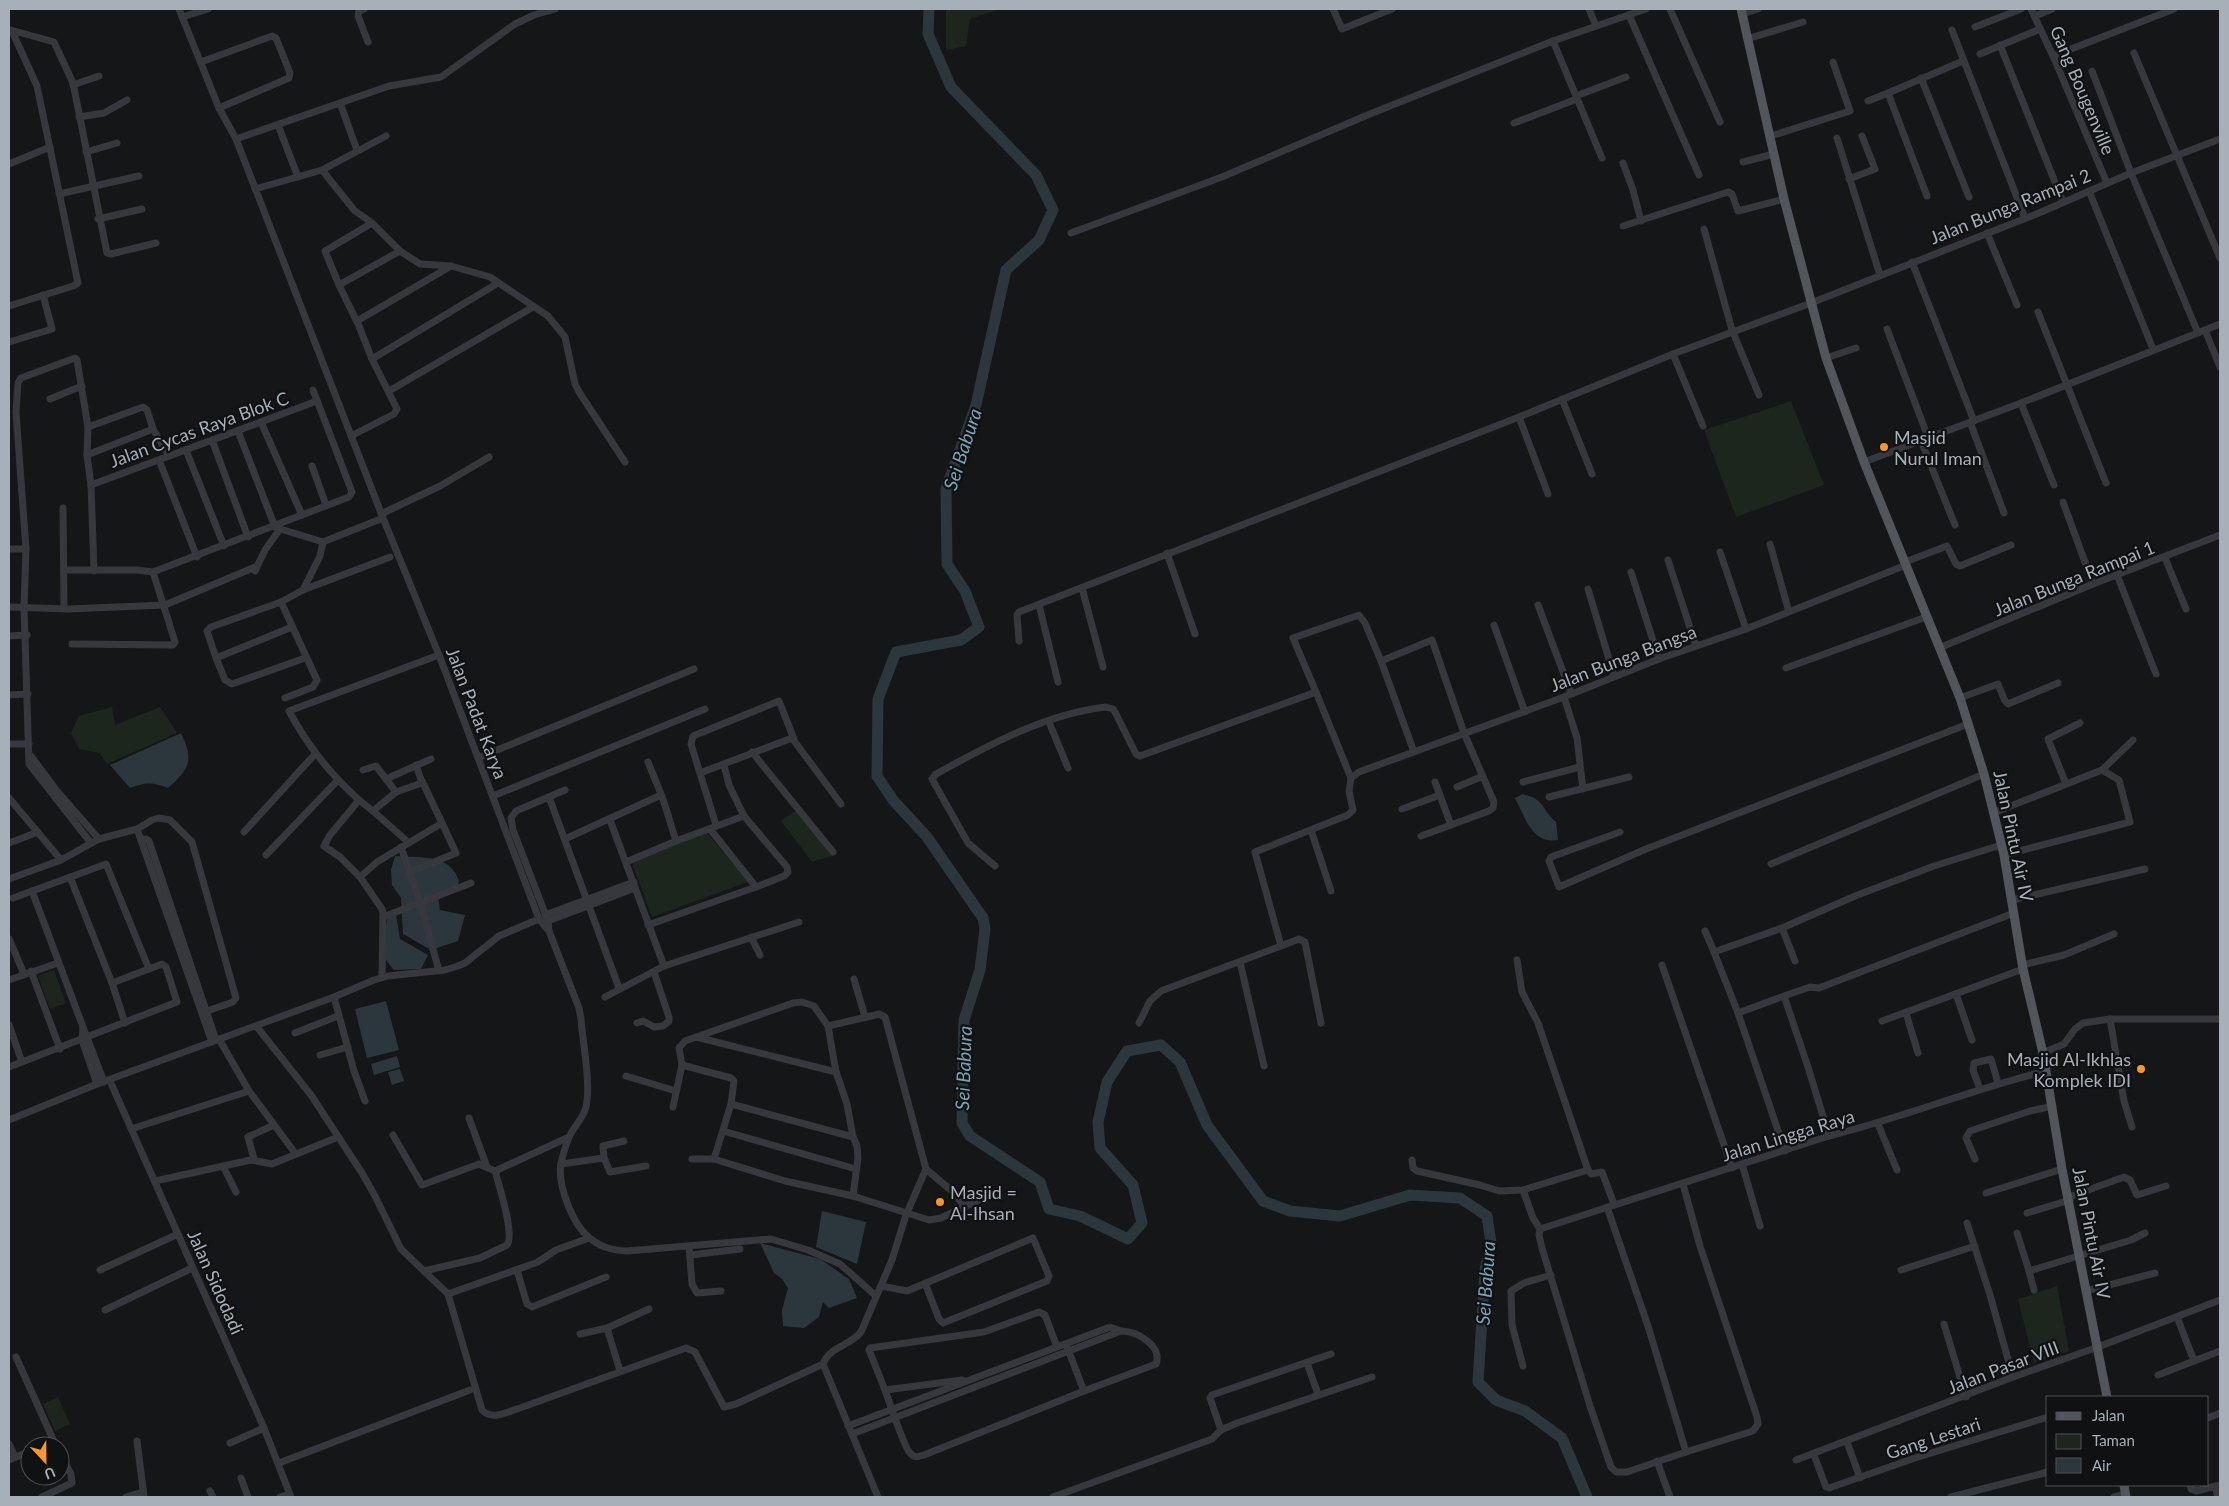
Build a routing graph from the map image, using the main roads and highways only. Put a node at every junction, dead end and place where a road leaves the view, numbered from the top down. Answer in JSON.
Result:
{"nodes":[{"id":1,"x":1741,"y":12,"type":"edge"},
{"id":2,"x":2107,"y":1396,"type":"edge"}],
"edges":[{"from":1,"to":2,"type":"main road","name":"Jalan Pintu Air IV"}]}
